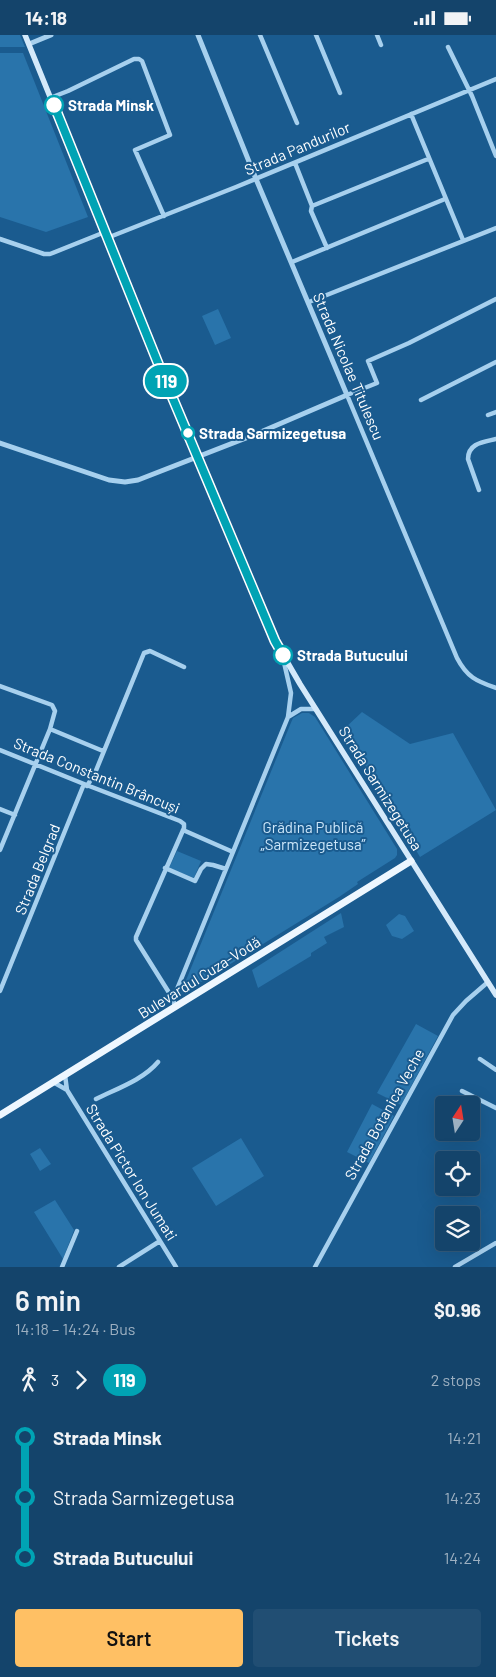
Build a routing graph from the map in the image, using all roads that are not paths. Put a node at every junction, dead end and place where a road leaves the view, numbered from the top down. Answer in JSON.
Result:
{"nodes":[{"id":1,"x":25,"y":35,"type":"edge"},
{"id":2,"x":51,"y":35,"type":"edge"},
{"id":3,"x":198,"y":35,"type":"edge"},
{"id":4,"x":260,"y":35,"type":"edge"},
{"id":5,"x":316,"y":35,"type":"edge"},
{"id":6,"x":377,"y":35,"type":"edge"},
{"id":7,"x":29,"y":44,"type":"junction"},
{"id":8,"x":380,"y":45,"type":"dead end"},
{"id":9,"x":448,"y":47,"type":"dead end"},
{"id":10,"x":496,"y":79,"type":"edge"},
{"id":11,"x":468,"y":90,"type":"junction"},
{"id":12,"x":340,"y":93,"type":"dead end"},
{"id":13,"x":50,"y":98,"type":"junction"},
{"id":14,"x":411,"y":114,"type":"junction"},
{"id":15,"x":297,"y":123,"type":"dead end"},
{"id":16,"x":496,"y":156,"type":"edge"},
{"id":17,"x":428,"y":159,"type":"junction"},
{"id":18,"x":295,"y":163,"type":"junction"},
{"id":19,"x":256,"y":179,"type":"junction"},
{"id":20,"x":445,"y":199,"type":"junction"},
{"id":21,"x":312,"y":206,"type":"junction"},
{"id":22,"x":164,"y":215,"type":"junction"},
{"id":23,"x":496,"y":228,"type":"edge"},
{"id":24,"x":106,"y":235,"type":"junction"},
{"id":25,"x":0,"y":239,"type":"edge"},
{"id":26,"x":462,"y":241,"type":"junction"},
{"id":27,"x":327,"y":248,"type":"junction"},
{"id":28,"x":292,"y":262,"type":"junction"},
{"id":29,"x":496,"y":299,"type":"edge"},
{"id":30,"x":309,"y":302,"type":"junction"},
{"id":31,"x":496,"y":362,"type":"edge"},
{"id":32,"x":347,"y":395,"type":"junction"},
{"id":33,"x":421,"y":400,"type":"dead end"},
{"id":34,"x":496,"y":412,"type":"edge"},
{"id":35,"x":488,"y":415,"type":"dead end"},
{"id":36,"x":496,"y":439,"type":"edge"},
{"id":37,"x":0,"y":443,"type":"edge"},
{"id":38,"x":198,"y":456,"type":"junction"},
{"id":39,"x":479,"y":490,"type":"dead end"},
{"id":40,"x":283,"y":655,"type":"junction"},
{"id":41,"x":184,"y":667,"type":"dead end"},
{"id":42,"x":0,"y":686,"type":"edge"},
{"id":43,"x":496,"y":688,"type":"edge"},
{"id":44,"x":316,"y":709,"type":"junction"},
{"id":45,"x":288,"y":717,"type":"junction"},
{"id":46,"x":50,"y":729,"type":"junction"},
{"id":47,"x":0,"y":750,"type":"edge"},
{"id":48,"x":104,"y":751,"type":"junction"},
{"id":49,"x":34,"y":764,"type":"junction"},
{"id":50,"x":86,"y":785,"type":"junction"},
{"id":51,"x":0,"y":809,"type":"edge"},
{"id":52,"x":15,"y":815,"type":"junction"},
{"id":53,"x":183,"y":830,"type":"junction"},
{"id":54,"x":0,"y":850,"type":"edge"},
{"id":55,"x":233,"y":852,"type":"junction"},
{"id":56,"x":411,"y":861,"type":"junction"},
{"id":57,"x":165,"y":868,"type":"junction"},
{"id":58,"x":226,"y":869,"type":"junction"},
{"id":59,"x":488,"y":982,"type":"junction"},
{"id":60,"x":0,"y":988,"type":"edge"},
{"id":61,"x":496,"y":995,"type":"edge"},
{"id":62,"x":173,"y":999,"type":"junction"},
{"id":63,"x":175,"y":1007,"type":"junction"},
{"id":64,"x":480,"y":1059,"type":"dead end"},
{"id":65,"x":158,"y":1062,"type":"dead end"},
{"id":66,"x":496,"y":1070,"type":"edge"},
{"id":67,"x":65,"y":1075,"type":"junction"},
{"id":68,"x":53,"y":1082,"type":"junction"},
{"id":69,"x":67,"y":1089,"type":"junction"},
{"id":70,"x":462,"y":1091,"type":"dead end"},
{"id":71,"x":96,"y":1099,"type":"dead end"},
{"id":72,"x":496,"y":1108,"type":"edge"},
{"id":73,"x":0,"y":1115,"type":"edge"},
{"id":74,"x":76,"y":1231,"type":"dead end"},
{"id":75,"x":160,"y":1241,"type":"junction"},
{"id":76,"x":496,"y":1243,"type":"edge"},
{"id":77,"x":464,"y":1262,"type":"junction"},
{"id":78,"x":62,"y":1267,"type":"edge"},
{"id":79,"x":119,"y":1267,"type":"edge"},
{"id":80,"x":176,"y":1267,"type":"edge"},
{"id":81,"x":315,"y":1267,"type":"edge"},
{"id":82,"x":455,"y":1267,"type":"edge"},
{"id":83,"x":467,"y":1267,"type":"edge"}],
"edges":[{"from":1,"to":7,"type":"main road","name":"Strada Sarmizegetusa"},
{"from":2,"to":7,"type":"street"},
{"from":3,"to":19,"type":"street","name":"Strada Nicolae Titulescu"},
{"from":4,"to":15,"type":"street"},
{"from":5,"to":12,"type":"street"},
{"from":6,"to":8,"type":"street"},
{"from":7,"to":13,"type":"main road","name":"Strada Sarmizegetusa"},
{"from":9,"to":11,"type":"street"},
{"from":10,"to":11,"type":"street","name":"Strada Pandurilor"},
{"from":11,"to":14,"type":"street","name":"Strada Pandurilor"},
{"from":11,"to":16,"type":"street"},
{"from":13,"to":22,"type":"street"},
{"from":13,"to":24,"type":"main road","name":"Strada Sarmizegetusa"},
{"from":14,"to":17,"type":"street"},
{"from":14,"to":18,"type":"street","name":"Strada Pandurilor"},
{"from":17,"to":20,"type":"street"},
{"from":17,"to":21,"type":"street"},
{"from":18,"to":19,"type":"street","name":"Strada Pandurilor"},
{"from":18,"to":21,"type":"street"},
{"from":19,"to":22,"type":"street","name":"Strada Pandurilor"},
{"from":19,"to":28,"type":"street","name":"Strada Nicolae Titulescu"},
{"from":20,"to":26,"type":"street"},
{"from":20,"to":27,"type":"street"},
{"from":21,"to":27,"type":"street"},
{"from":22,"to":24,"type":"street","name":"Strada Pandurilor"},
{"from":23,"to":26,"type":"street"},
{"from":24,"to":25,"type":"street","name":"Strada Pandurilor"},
{"from":24,"to":38,"type":"main road","name":"Strada Sarmizegetusa"},
{"from":26,"to":30,"type":"street"},
{"from":27,"to":28,"type":"street"},
{"from":28,"to":30,"type":"street","name":"Strada Nicolae Titulescu"},
{"from":29,"to":32,"type":"street"},
{"from":30,"to":32,"type":"street","name":"Strada Nicolae Titulescu"},
{"from":31,"to":33,"type":"street"},
{"from":32,"to":38,"type":"street"},
{"from":32,"to":43,"type":"street","name":"Strada Nicolae Titulescu"},
{"from":34,"to":35,"type":"street"},
{"from":36,"to":39,"type":"street"},
{"from":37,"to":38,"type":"street"},
{"from":38,"to":40,"type":"main road","name":"Strada Sarmizegetusa"},
{"from":40,"to":44,"type":"main road","name":"Strada Sarmizegetusa"},
{"from":40,"to":45,"type":"street"},
{"from":41,"to":48,"type":"street","name":"Strada Belgrad"},
{"from":42,"to":46,"type":"street"},
{"from":44,"to":45,"type":"street"},
{"from":44,"to":56,"type":"main road","name":"Strada Sarmizegetusa"},
{"from":45,"to":55,"type":"street"},
{"from":46,"to":48,"type":"street"},
{"from":46,"to":49,"type":"street"},
{"from":47,"to":49,"type":"street","name":"Strada Constantin Brâncuși"},
{"from":48,"to":50,"type":"street","name":"Strada Belgrad"},
{"from":49,"to":50,"type":"street","name":"Strada Constantin Brâncuși"},
{"from":49,"to":52,"type":"street"},
{"from":50,"to":53,"type":"street","name":"Strada Constantin Brâncuși"},
{"from":50,"to":60,"type":"street","name":"Strada Belgrad"},
{"from":51,"to":52,"type":"street"},
{"from":52,"to":54,"type":"street"},
{"from":53,"to":55,"type":"street"},
{"from":53,"to":57,"type":"street"},
{"from":55,"to":58,"type":"street"},
{"from":56,"to":59,"type":"main road","name":"Strada Sarmizegetusa"},
{"from":56,"to":63,"type":"main road","name":"Bulevardul Cuza-Vodă"},
{"from":57,"to":58,"type":"street"},
{"from":57,"to":62,"type":"street"},
{"from":58,"to":62,"type":"street"},
{"from":59,"to":61,"type":"main road","name":"Strada Sarmizegetusa"},
{"from":59,"to":81,"type":"street","name":"Strada Botanica Veche"},
{"from":62,"to":63,"type":"street"},
{"from":63,"to":67,"type":"main road","name":"Bulevardul Cuza-Vodă"},
{"from":64,"to":66,"type":"street"},
{"from":65,"to":71,"type":"street"},
{"from":67,"to":68,"type":"main road","name":"Bulevardul Cuza-Vodă"},
{"from":67,"to":69,"type":"street","name":"Strada Pictor Ion Jumati"},
{"from":68,"to":69,"type":"street"},
{"from":68,"to":73,"type":"main road","name":"Bulevardul Cuza-Vodă"},
{"from":69,"to":75,"type":"street","name":"Strada Pictor Ion Jumati"},
{"from":70,"to":72,"type":"street"},
{"from":74,"to":78,"type":"street"},
{"from":75,"to":79,"type":"street"},
{"from":75,"to":80,"type":"street","name":"Strada Pictor Ion Jumati"},
{"from":76,"to":77,"type":"street"},
{"from":77,"to":82,"type":"street"},
{"from":77,"to":83,"type":"street"}]}
